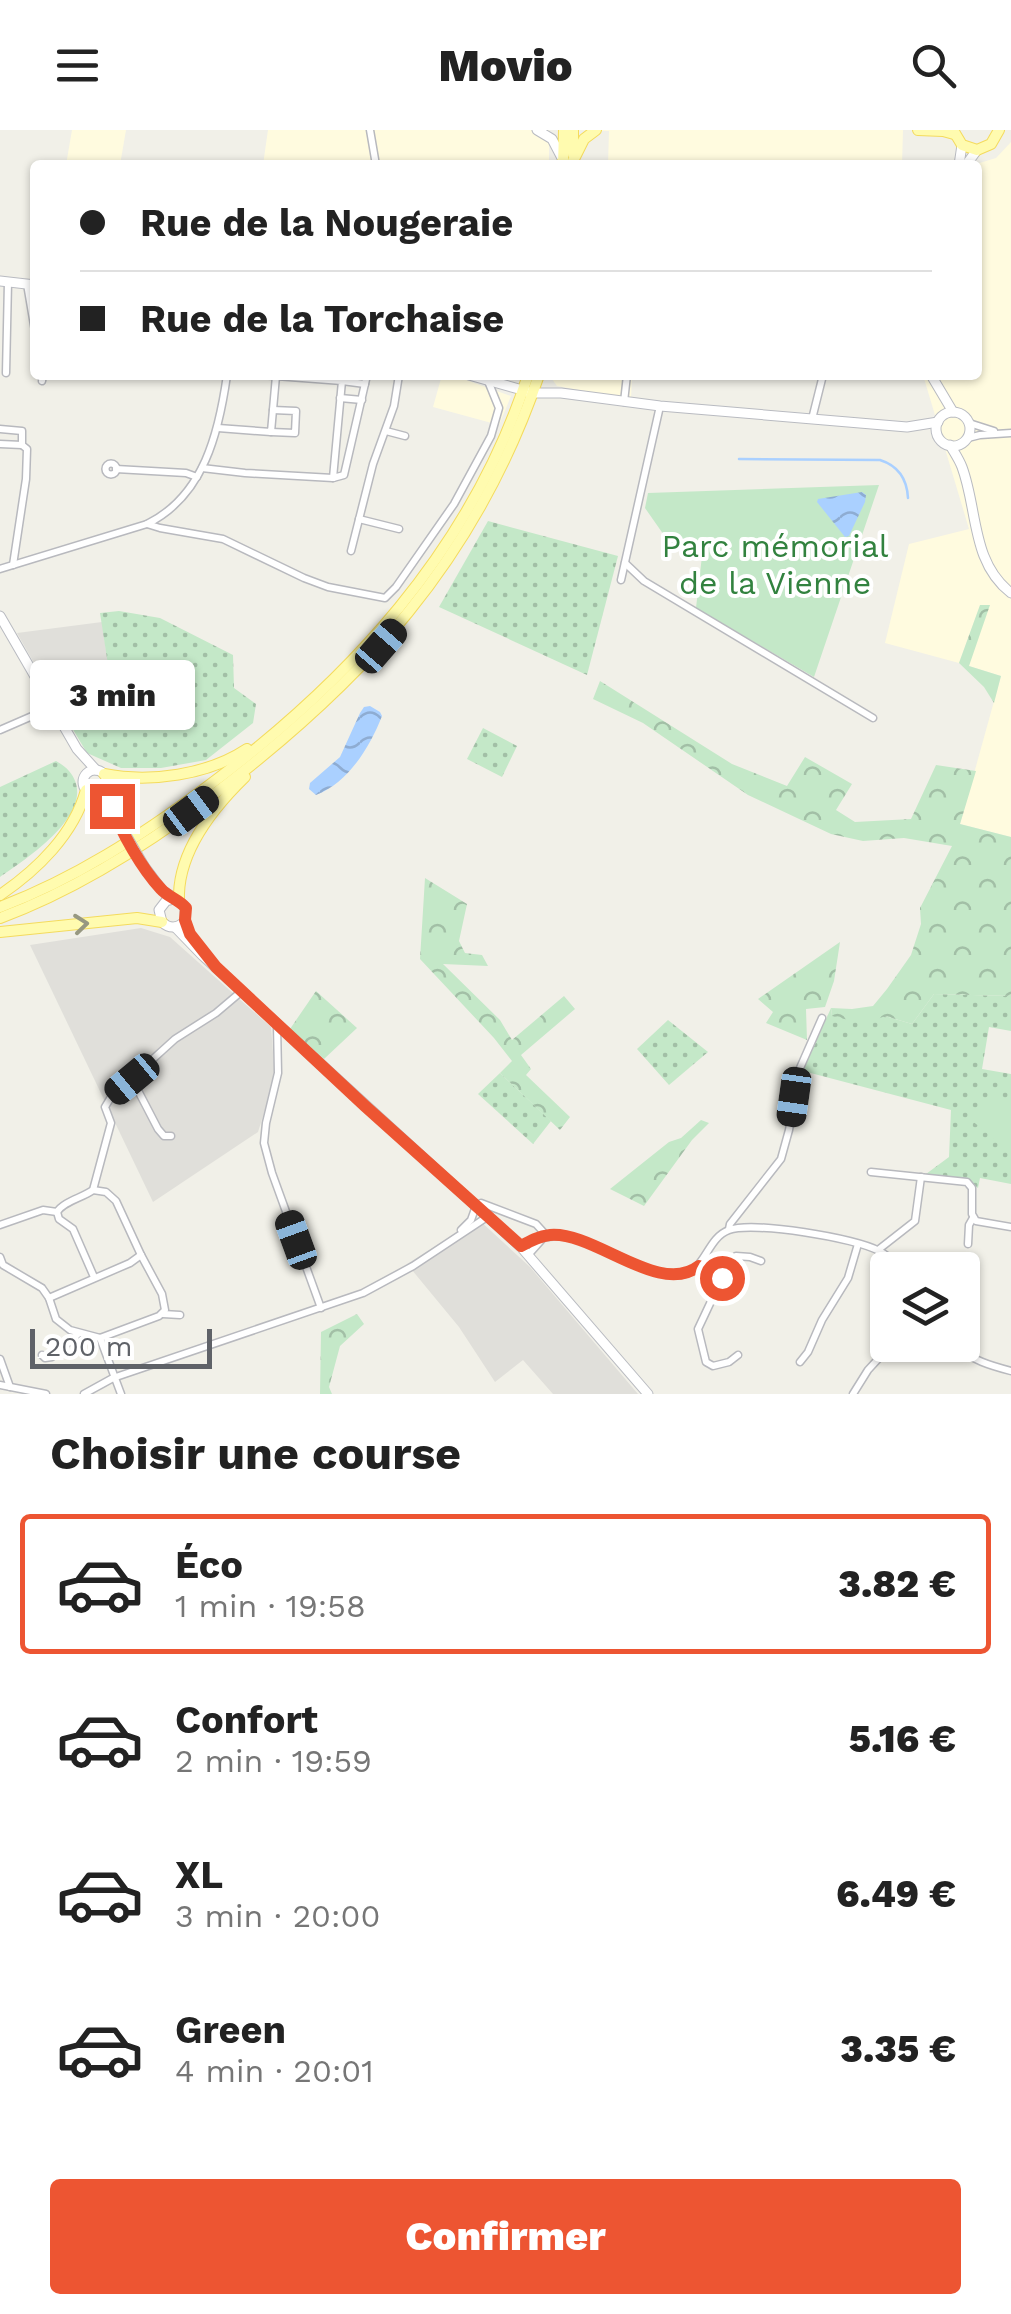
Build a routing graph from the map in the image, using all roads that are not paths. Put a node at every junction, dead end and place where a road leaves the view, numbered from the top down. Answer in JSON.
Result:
{"nodes":[{"id":1,"x":536,"y":130,"type":"edge"},
{"id":2,"x":564,"y":130,"type":"edge"},
{"id":3,"x":573,"y":130,"type":"edge"},
{"id":4,"x":596,"y":130,"type":"edge"},
{"id":5,"x":918,"y":130,"type":"edge"},
{"id":6,"x":1011,"y":131,"type":"edge"},
{"id":7,"x":373,"y":132,"type":"edge"},
{"id":8,"x":954,"y":132,"type":"edge"},
{"id":9,"x":998,"y":133,"type":"edge"},
{"id":10,"x":962,"y":145,"type":"junction"},
{"id":11,"x":976,"y":150,"type":"junction"},
{"id":12,"x":376,"y":160,"type":"edge"},
{"id":13,"x":566,"y":160,"type":"edge"},
{"id":14,"x":568,"y":160,"type":"edge"},
{"id":15,"x":568,"y":160,"type":"edge"},
{"id":16,"x":570,"y":160,"type":"edge"},
{"id":17,"x":962,"y":160,"type":"edge"},
{"id":18,"x":967,"y":160,"type":"edge"},
{"id":19,"x":4,"y":281,"type":"edge"},
{"id":20,"x":30,"y":284,"type":"edge"},
{"id":21,"x":6,"y":373,"type":"dead end"},
{"id":22,"x":226,"y":380,"type":"edge"},
{"id":23,"x":276,"y":380,"type":"edge"},
{"id":24,"x":329,"y":380,"type":"edge"},
{"id":25,"x":366,"y":380,"type":"edge"},
{"id":26,"x":398,"y":380,"type":"edge"},
{"id":27,"x":486,"y":380,"type":"edge"},
{"id":28,"x":626,"y":380,"type":"edge"},
{"id":29,"x":822,"y":380,"type":"edge"},
{"id":30,"x":932,"y":380,"type":"edge"},
{"id":31,"x":933,"y":380,"type":"edge"},
{"id":32,"x":342,"y":381,"type":"junction"},
{"id":33,"x":492,"y":382,"type":"junction"},
{"id":34,"x":532,"y":383,"type":"edge"},
{"id":35,"x":365,"y":384,"type":"junction"},
{"id":36,"x":562,"y":393,"type":"junction"},
{"id":37,"x":340,"y":398,"type":"junction"},
{"id":38,"x":362,"y":400,"type":"junction"},
{"id":39,"x":624,"y":402,"type":"junction"},
{"id":40,"x":660,"y":406,"type":"junction"},
{"id":41,"x":273,"y":410,"type":"junction"},
{"id":42,"x":952,"y":412,"type":"junction"},
{"id":43,"x":812,"y":419,"type":"junction"},
{"id":44,"x":940,"y":420,"type":"junction"},
{"id":45,"x":969,"y":423,"type":"junction"},
{"id":46,"x":907,"y":427,"type":"junction"},
{"id":47,"x":218,"y":428,"type":"junction"},
{"id":48,"x":0,"y":429,"type":"edge"},
{"id":49,"x":386,"y":431,"type":"junction"},
{"id":50,"x":271,"y":432,"type":"junction"},
{"id":51,"x":1000,"y":433,"type":"junction"},
{"id":52,"x":1011,"y":433,"type":"edge"},
{"id":53,"x":938,"y":435,"type":"junction"},
{"id":54,"x":404,"y":436,"type":"dead end"},
{"id":55,"x":966,"y":440,"type":"junction"},
{"id":56,"x":0,"y":444,"type":"edge"},
{"id":57,"x":22,"y":445,"type":"junction"},
{"id":58,"x":950,"y":446,"type":"junction"},
{"id":59,"x":962,"y":466,"type":"junction"},
{"id":60,"x":202,"y":468,"type":"junction"},
{"id":61,"x":116,"y":469,"type":"dead end"},
{"id":62,"x":198,"y":477,"type":"junction"},
{"id":63,"x":333,"y":478,"type":"junction"},
{"id":64,"x":359,"y":520,"type":"junction"},
{"id":65,"x":148,"y":524,"type":"junction"},
{"id":66,"x":400,"y":529,"type":"dead end"},
{"id":67,"x":351,"y":551,"type":"dead end"},
{"id":68,"x":624,"y":563,"type":"junction"},
{"id":69,"x":13,"y":565,"type":"junction"},
{"id":70,"x":0,"y":569,"type":"edge"},
{"id":71,"x":621,"y":580,"type":"dead end"},
{"id":72,"x":1011,"y":593,"type":"edge"},
{"id":73,"x":0,"y":616,"type":"edge"},
{"id":74,"x":320,"y":694,"type":"junction"},
{"id":75,"x":53,"y":707,"type":"junction"},
{"id":76,"x":873,"y":718,"type":"dead end"},
{"id":77,"x":0,"y":730,"type":"edge"},
{"id":78,"x":290,"y":734,"type":"junction"},
{"id":79,"x":77,"y":749,"type":"junction"},
{"id":80,"x":100,"y":772,"type":"junction"},
{"id":81,"x":84,"y":776,"type":"junction"},
{"id":82,"x":106,"y":788,"type":"junction"},
{"id":83,"x":91,"y":792,"type":"junction"},
{"id":84,"x":116,"y":817,"type":"junction"},
{"id":85,"x":144,"y":866,"type":"junction"},
{"id":86,"x":0,"y":895,"type":"edge"},
{"id":87,"x":177,"y":900,"type":"junction"},
{"id":88,"x":160,"y":906,"type":"junction"},
{"id":89,"x":0,"y":907,"type":"edge"},
{"id":90,"x":0,"y":918,"type":"edge"},
{"id":91,"x":185,"y":920,"type":"junction"},
{"id":92,"x":162,"y":922,"type":"junction"},
{"id":93,"x":175,"y":927,"type":"junction"},
{"id":94,"x":0,"y":932,"type":"edge"},
{"id":95,"x":216,"y":967,"type":"junction"},
{"id":96,"x":242,"y":991,"type":"junction"},
{"id":97,"x":822,"y":1018,"type":"dead end"},
{"id":98,"x":278,"y":1024,"type":"junction"},
{"id":99,"x":132,"y":1079,"type":"junction"},
{"id":100,"x":171,"y":1136,"type":"dead end"},
{"id":101,"x":871,"y":1172,"type":"dead end"},
{"id":102,"x":920,"y":1177,"type":"junction"},
{"id":103,"x":93,"y":1190,"type":"junction"},
{"id":104,"x":479,"y":1204,"type":"junction"},
{"id":105,"x":56,"y":1212,"type":"junction"},
{"id":106,"x":488,"y":1216,"type":"junction"},
{"id":107,"x":973,"y":1218,"type":"junction"},
{"id":108,"x":0,"y":1224,"type":"edge"},
{"id":109,"x":1011,"y":1227,"type":"edge"},
{"id":110,"x":729,"y":1230,"type":"junction"},
{"id":111,"x":457,"y":1235,"type":"junction"},
{"id":112,"x":546,"y":1236,"type":"junction"},
{"id":113,"x":858,"y":1244,"type":"junction"},
{"id":114,"x":968,"y":1244,"type":"dead end"},
{"id":115,"x":525,"y":1250,"type":"junction"},
{"id":116,"x":878,"y":1250,"type":"junction"},
{"id":117,"x":880,"y":1252,"type":"edge"},
{"id":118,"x":141,"y":1255,"type":"junction"},
{"id":119,"x":0,"y":1257,"type":"edge"},
{"id":120,"x":761,"y":1261,"type":"dead end"},
{"id":121,"x":699,"y":1266,"type":"junction"},
{"id":122,"x":94,"y":1277,"type":"junction"},
{"id":123,"x":722,"y":1278,"type":"junction"},
{"id":124,"x":49,"y":1298,"type":"junction"},
{"id":125,"x":320,"y":1308,"type":"junction"},
{"id":126,"x":162,"y":1314,"type":"junction"},
{"id":127,"x":180,"y":1315,"type":"dead end"},
{"id":128,"x":78,"y":1333,"type":"junction"},
{"id":129,"x":100,"y":1338,"type":"junction"},
{"id":130,"x":42,"y":1355,"type":"dead end"},
{"id":131,"x":738,"y":1356,"type":"dead end"},
{"id":132,"x":0,"y":1359,"type":"edge"},
{"id":133,"x":980,"y":1361,"type":"edge"},
{"id":134,"x":800,"y":1362,"type":"dead end"},
{"id":135,"x":876,"y":1362,"type":"edge"},
{"id":136,"x":1011,"y":1372,"type":"edge"},
{"id":137,"x":114,"y":1378,"type":"junction"},
{"id":138,"x":0,"y":1386,"type":"edge"},
{"id":139,"x":10,"y":1386,"type":"junction"},
{"id":140,"x":46,"y":1394,"type":"edge"},
{"id":141,"x":84,"y":1394,"type":"edge"},
{"id":142,"x":121,"y":1394,"type":"edge"},
{"id":143,"x":648,"y":1394,"type":"edge"},
{"id":144,"x":853,"y":1394,"type":"edge"}],
"edges":[{"from":1,"to":13,"type":"street"},
{"from":2,"to":14,"type":"main road"},
{"from":3,"to":15,"type":"main road"},
{"from":4,"to":16,"type":"main road"},
{"from":5,"to":8,"type":"main road"},
{"from":6,"to":9,"type":"main road"},
{"from":7,"to":12,"type":"street"},
{"from":8,"to":10,"type":"main road"},
{"from":9,"to":11,"type":"main road"},
{"from":10,"to":11,"type":"main road"},
{"from":10,"to":17,"type":"street"},
{"from":11,"to":18,"type":"street"},
{"from":19,"to":20,"type":"street"},
{"from":19,"to":21,"type":"street"},
{"from":22,"to":47,"type":"street"},
{"from":23,"to":41,"type":"street"},
{"from":24,"to":32,"type":"street"},
{"from":25,"to":35,"type":"street"},
{"from":26,"to":49,"type":"street"},
{"from":27,"to":33,"type":"street"},
{"from":28,"to":39,"type":"street"},
{"from":29,"to":43,"type":"street"},
{"from":30,"to":44,"type":"street"},
{"from":31,"to":42,"type":"street"},
{"from":32,"to":35,"type":"street"},
{"from":32,"to":37,"type":"street"},
{"from":33,"to":34,"type":"street"},
{"from":33,"to":65,"type":"street"},
{"from":34,"to":36,"type":"street"},
{"from":34,"to":36,"type":"street"},
{"from":34,"to":74,"type":"main road"},
{"from":34,"to":78,"type":"main road"},
{"from":35,"to":38,"type":"street"},
{"from":36,"to":39,"type":"street"},
{"from":37,"to":38,"type":"street"},
{"from":37,"to":63,"type":"street"},
{"from":38,"to":63,"type":"street"},
{"from":39,"to":40,"type":"street"},
{"from":40,"to":43,"type":"street"},
{"from":40,"to":68,"type":"street"},
{"from":41,"to":50,"type":"street"},
{"from":41,"to":50,"type":"street"},
{"from":42,"to":44,"type":"street"},
{"from":42,"to":45,"type":"street"},
{"from":43,"to":46,"type":"street"},
{"from":44,"to":46,"type":"street"},
{"from":44,"to":53,"type":"street"},
{"from":45,"to":51,"type":"street"},
{"from":45,"to":55,"type":"street"},
{"from":46,"to":53,"type":"street"},
{"from":47,"to":50,"type":"street"},
{"from":47,"to":60,"type":"street"},
{"from":48,"to":57,"type":"street"},
{"from":49,"to":54,"type":"street"},
{"from":49,"to":64,"type":"street"},
{"from":51,"to":52,"type":"street"},
{"from":51,"to":55,"type":"street"},
{"from":53,"to":58,"type":"street"},
{"from":55,"to":58,"type":"street"},
{"from":55,"to":59,"type":"street"},
{"from":56,"to":57,"type":"street"},
{"from":57,"to":69,"type":"street"},
{"from":58,"to":59,"type":"street"},
{"from":59,"to":72,"type":"street"},
{"from":60,"to":62,"type":"street"},
{"from":60,"to":63,"type":"street"},
{"from":61,"to":62,"type":"street"},
{"from":62,"to":65,"type":"street"},
{"from":64,"to":66,"type":"street"},
{"from":64,"to":67,"type":"street"},
{"from":65,"to":69,"type":"street"},
{"from":68,"to":71,"type":"street"},
{"from":68,"to":76,"type":"street"},
{"from":69,"to":70,"type":"street"},
{"from":73,"to":75,"type":"street"},
{"from":74,"to":80,"type":"main road"},
{"from":74,"to":89,"type":"main road"},
{"from":75,"to":77,"type":"street"},
{"from":75,"to":79,"type":"street"},
{"from":78,"to":87,"type":"main road"},
{"from":78,"to":90,"type":"main road"},
{"from":79,"to":80,"type":"street"},
{"from":79,"to":81,"type":"street"},
{"from":80,"to":81,"type":"street"},
{"from":80,"to":82,"type":"street"},
{"from":81,"to":83,"type":"street"},
{"from":82,"to":83,"type":"street"},
{"from":82,"to":84,"type":"street"},
{"from":83,"to":84,"type":"street"},
{"from":83,"to":86,"type":"main road"},
{"from":84,"to":85,"type":"street","bridge":true},
{"from":85,"to":87,"type":"street"},
{"from":85,"to":88,"type":"street"},
{"from":87,"to":88,"type":"street"},
{"from":87,"to":91,"type":"street"},
{"from":88,"to":92,"type":"street"},
{"from":91,"to":93,"type":"street"},
{"from":91,"to":95,"type":"street"},
{"from":92,"to":93,"type":"street"},
{"from":94,"to":92,"type":"main road","one_way":true},
{"from":93,"to":95,"type":"street"},
{"from":95,"to":96,"type":"street"},
{"from":96,"to":98,"type":"street"},
{"from":96,"to":99,"type":"street"},
{"from":97,"to":110,"type":"street"},
{"from":98,"to":104,"type":"street"},
{"from":98,"to":125,"type":"street"},
{"from":99,"to":100,"type":"street"},
{"from":99,"to":103,"type":"street"},
{"from":101,"to":102,"type":"street"},
{"from":102,"to":107,"type":"street"},
{"from":102,"to":116,"type":"street"},
{"from":103,"to":105,"type":"street"},
{"from":103,"to":118,"type":"street"},
{"from":104,"to":106,"type":"street"},
{"from":104,"to":111,"type":"street"},
{"from":104,"to":112,"type":"street"},
{"from":105,"to":108,"type":"street"},
{"from":105,"to":122,"type":"street"},
{"from":106,"to":111,"type":"street"},
{"from":106,"to":115,"type":"street"},
{"from":107,"to":109,"type":"street"},
{"from":107,"to":114,"type":"street"},
{"from":110,"to":113,"type":"street"},
{"from":110,"to":121,"type":"street"},
{"from":111,"to":125,"type":"street"},
{"from":112,"to":115,"type":"street"},
{"from":112,"to":121,"type":"street"},
{"from":113,"to":116,"type":"street"},
{"from":113,"to":134,"type":"street"},
{"from":115,"to":143,"type":"street"},
{"from":116,"to":117,"type":"street"},
{"from":118,"to":122,"type":"street"},
{"from":118,"to":126,"type":"street"},
{"from":119,"to":124,"type":"street"},
{"from":120,"to":123,"type":"street"},
{"from":121,"to":123,"type":"street"},
{"from":122,"to":124,"type":"street"},
{"from":123,"to":131,"type":"street"},
{"from":124,"to":128,"type":"street"},
{"from":125,"to":137,"type":"street"},
{"from":126,"to":127,"type":"street"},
{"from":126,"to":129,"type":"street"},
{"from":128,"to":129,"type":"street"},
{"from":128,"to":130,"type":"street"},
{"from":129,"to":137,"type":"street"},
{"from":132,"to":139,"type":"street"},
{"from":133,"to":136,"type":"street"},
{"from":135,"to":144,"type":"street"},
{"from":137,"to":141,"type":"street"},
{"from":137,"to":142,"type":"street"},
{"from":138,"to":139,"type":"street"},
{"from":139,"to":140,"type":"street"}]}
